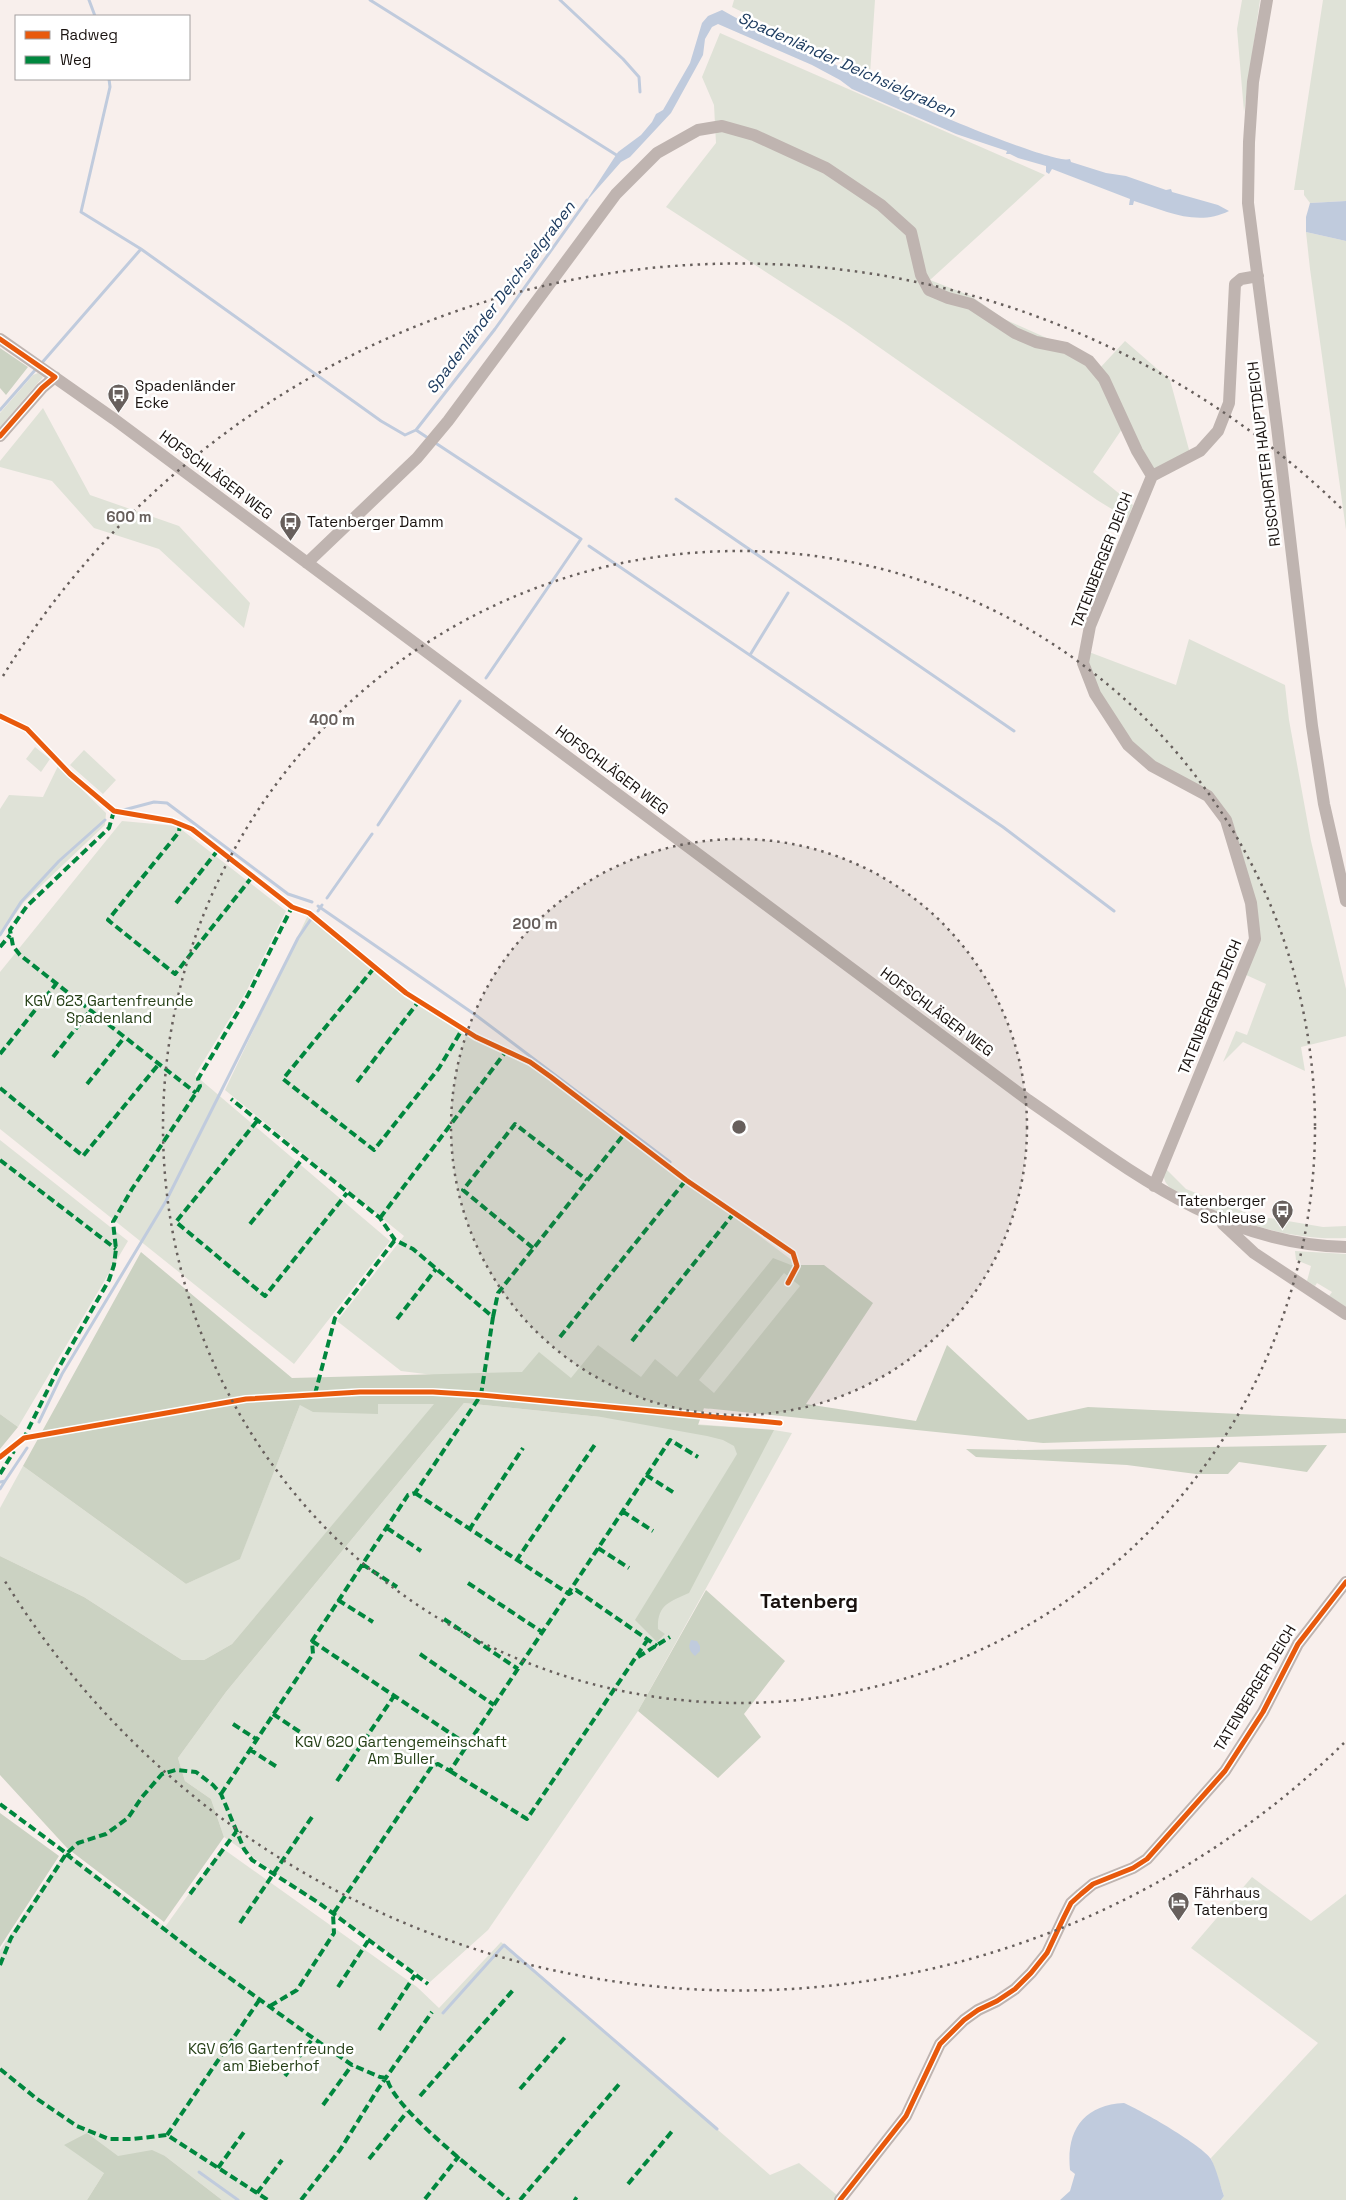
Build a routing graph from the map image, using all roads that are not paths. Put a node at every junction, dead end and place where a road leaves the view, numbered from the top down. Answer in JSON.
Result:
{"nodes":[{"id":1,"x":1267,"y":0,"type":"edge"},
{"id":2,"x":1258,"y":276,"type":"junction"},
{"id":3,"x":0,"y":339,"type":"edge"},
{"id":4,"x":50,"y":374,"type":"junction"},
{"id":5,"x":0,"y":436,"type":"edge"},
{"id":6,"x":1152,"y":476,"type":"junction"},
{"id":7,"x":307,"y":564,"type":"junction"},
{"id":8,"x":1346,"y":902,"type":"edge"},
{"id":9,"x":1154,"y":1186,"type":"junction"},
{"id":10,"x":1220,"y":1220,"type":"junction"},
{"id":11,"x":1346,"y":1247,"type":"edge"},
{"id":12,"x":1346,"y":1314,"type":"edge"},
{"id":13,"x":1346,"y":1582,"type":"edge"},
{"id":14,"x":840,"y":2200,"type":"edge"}],
"edges":[{"from":1,"to":2,"type":"street","name":"RUSCHORTER HAUPTDEICH"},
{"from":2,"to":6,"type":"street"},
{"from":2,"to":8,"type":"street","name":"RUSCHORTER HAUPTDEICH"},
{"from":3,"to":4,"type":"street","name":"HOFSCHLÄGER WEG"},
{"from":4,"to":5,"type":"street"},
{"from":4,"to":7,"type":"street","name":"HOFSCHLÄGER WEG"},
{"from":6,"to":7,"type":"street"},
{"from":6,"to":9,"type":"street","name":"TATENBERGER DEICH"},
{"from":7,"to":9,"type":"street","name":"HOFSCHLÄGER WEG"},
{"from":9,"to":10,"type":"street","name":"HOFSCHLÄGER WEG"},
{"from":10,"to":11,"type":"street","name":"HOFSCHLÄGER WEG"},
{"from":10,"to":12,"type":"street"},
{"from":13,"to":14,"type":"street","name":"TATENBERGER DEICH"}]}
